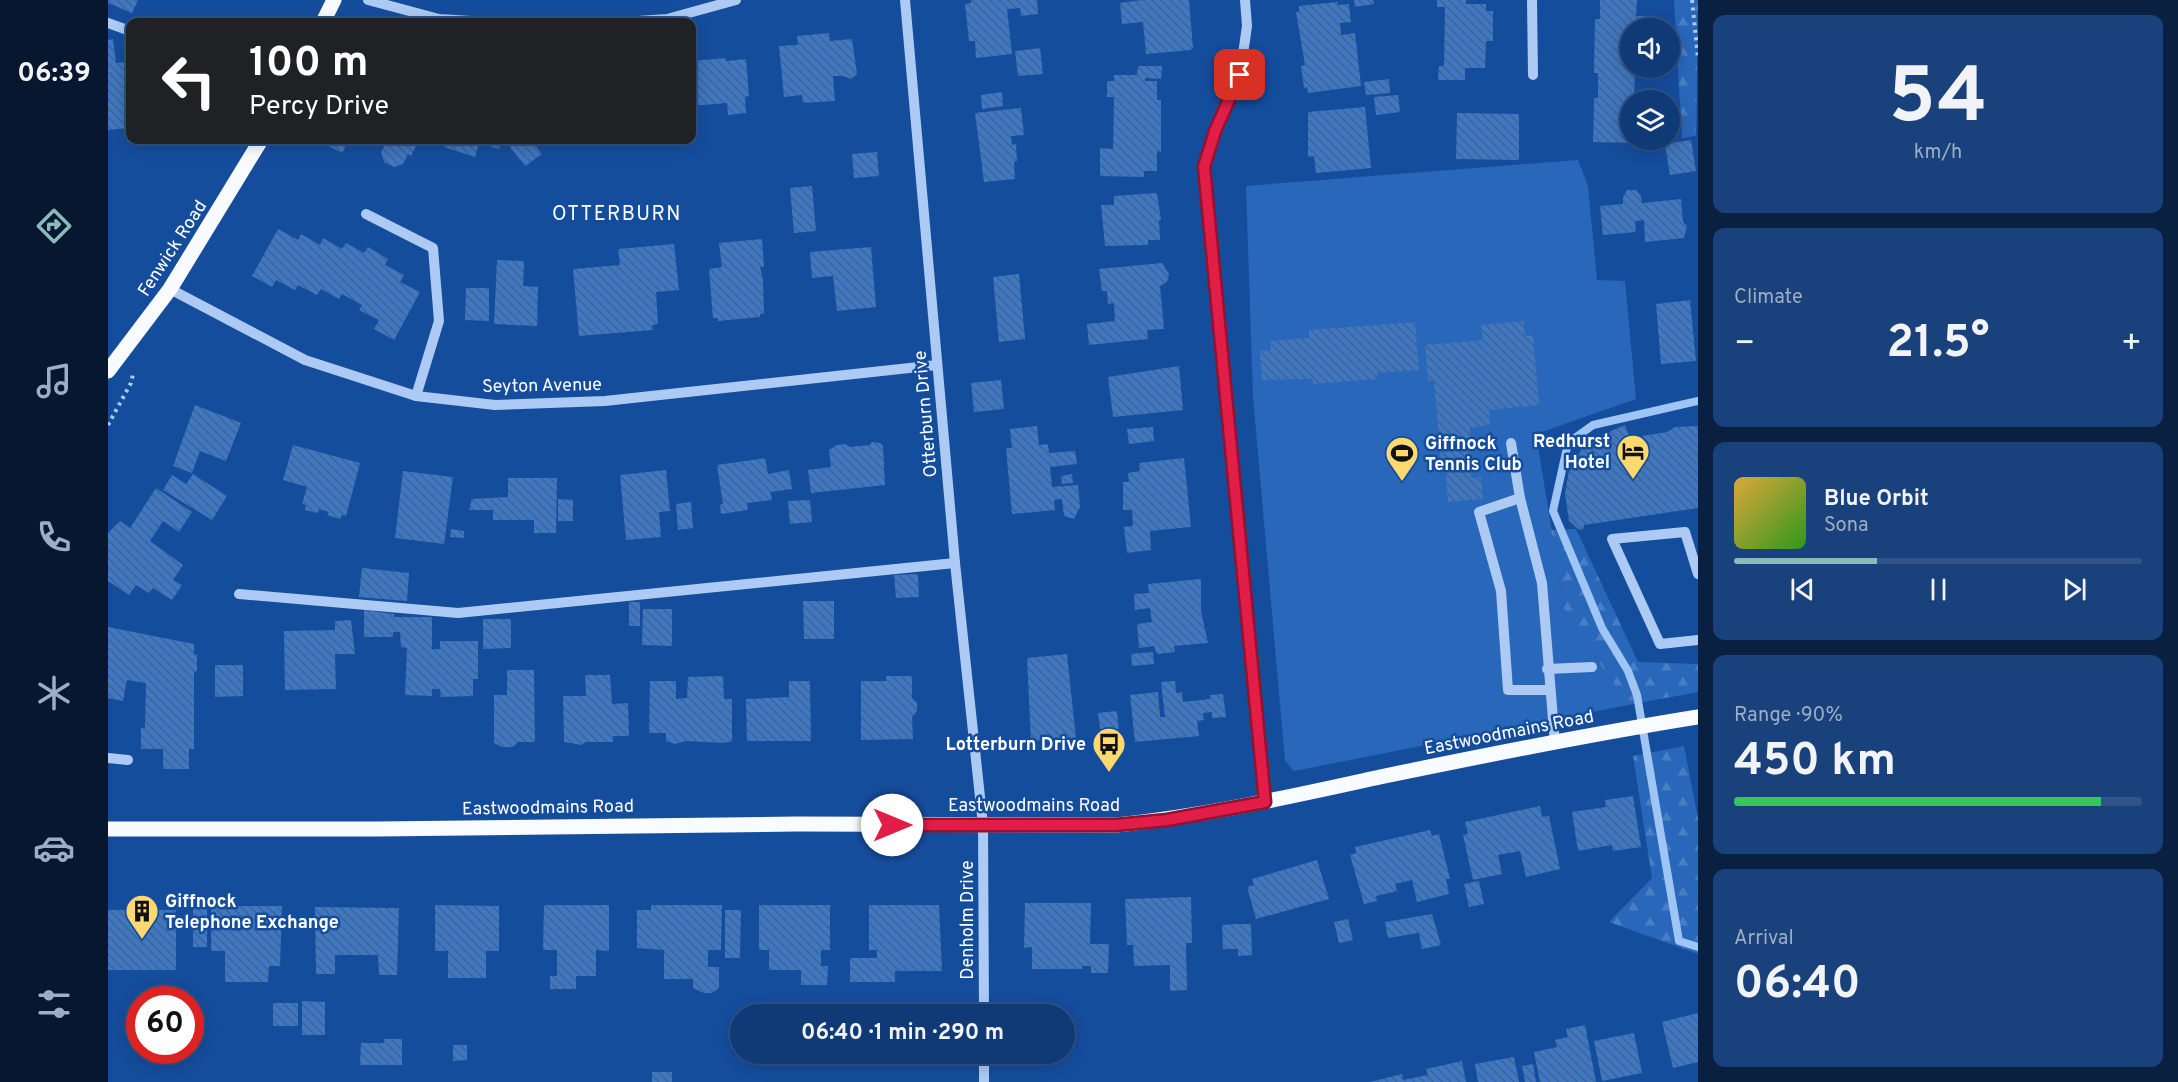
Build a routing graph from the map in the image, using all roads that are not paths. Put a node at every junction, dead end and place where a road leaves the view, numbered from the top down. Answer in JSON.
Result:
{"nodes":[{"id":1,"x":334,"y":0,"type":"edge"},
{"id":2,"x":368,"y":0,"type":"edge"},
{"id":3,"x":736,"y":0,"type":"edge"},
{"id":4,"x":905,"y":0,"type":"edge"},
{"id":5,"x":1245,"y":0,"type":"edge"},
{"id":6,"x":1532,"y":0,"type":"edge"},
{"id":7,"x":325,"y":18,"type":"edge"},
{"id":8,"x":435,"y":18,"type":"edge"},
{"id":9,"x":672,"y":18,"type":"edge"},
{"id":10,"x":108,"y":22,"type":"edge"},
{"id":11,"x":126,"y":30,"type":"edge"},
{"id":12,"x":1533,"y":75,"type":"dead end"},
{"id":13,"x":259,"y":144,"type":"edge"},
{"id":14,"x":366,"y":214,"type":"dead end"},
{"id":15,"x":170,"y":289,"type":"junction"},
{"id":16,"x":937,"y":365,"type":"junction"},
{"id":17,"x":108,"y":371,"type":"edge"},
{"id":18,"x":416,"y":396,"type":"junction"},
{"id":19,"x":1511,"y":443,"type":"dead end"},
{"id":20,"x":1520,"y":498,"type":"junction"},
{"id":21,"x":955,"y":563,"type":"junction"},
{"id":22,"x":1698,"y":574,"type":"edge"},
{"id":23,"x":239,"y":594,"type":"dead end"},
{"id":24,"x":1698,"y":640,"type":"edge"},
{"id":25,"x":1592,"y":667,"type":"dead end"},
{"id":26,"x":1547,"y":669,"type":"junction"},
{"id":27,"x":1549,"y":690,"type":"junction"},
{"id":28,"x":1698,"y":717,"type":"edge"},
{"id":29,"x":1555,"y":744,"type":"junction"},
{"id":30,"x":108,"y":758,"type":"edge"},
{"id":31,"x":128,"y":760,"type":"dead end"},
{"id":32,"x":1265,"y":802,"type":"junction"},
{"id":33,"x":983,"y":825,"type":"junction"},
{"id":34,"x":108,"y":828,"type":"edge"},
{"id":35,"x":984,"y":1004,"type":"edge"},
{"id":36,"x":984,"y":1064,"type":"edge"},
{"id":37,"x":984,"y":1082,"type":"edge"}],
"edges":[{"from":1,"to":7,"type":"main road"},
{"from":2,"to":8,"type":"street"},
{"from":3,"to":9,"type":"street"},
{"from":4,"to":16,"type":"street","name":"Otterburn Drive"},
{"from":5,"to":32,"type":"street"},
{"from":6,"to":12,"type":"street"},
{"from":10,"to":11,"type":"street"},
{"from":13,"to":15,"type":"main road","name":"Fenwick Road"},
{"from":14,"to":18,"type":"street"},
{"from":15,"to":17,"type":"main road","name":"Fenwick Road"},
{"from":15,"to":18,"type":"street","name":"Seyton Avenue"},
{"from":16,"to":18,"type":"street","name":"Seyton Avenue"},
{"from":16,"to":21,"type":"street","name":"Otterburn Drive"},
{"from":19,"to":20,"type":"street"},
{"from":20,"to":26,"type":"street"},
{"from":20,"to":27,"type":"street"},
{"from":21,"to":23,"type":"street"},
{"from":21,"to":33,"type":"street","name":"Otterburn Drive"},
{"from":22,"to":24,"type":"street"},
{"from":25,"to":26,"type":"street"},
{"from":26,"to":27,"type":"street"},
{"from":27,"to":29,"type":"street"},
{"from":28,"to":29,"type":"main road","name":"Eastwoodmains Road"},
{"from":29,"to":32,"type":"main road","name":"Eastwoodmains Road"},
{"from":30,"to":31,"type":"street"},
{"from":32,"to":33,"type":"main road","name":"Eastwoodmains Road"},
{"from":33,"to":34,"type":"main road","name":"Eastwoodmains Road"},
{"from":33,"to":35,"type":"street","name":"Denholm Drive"},
{"from":36,"to":37,"type":"street"}]}
